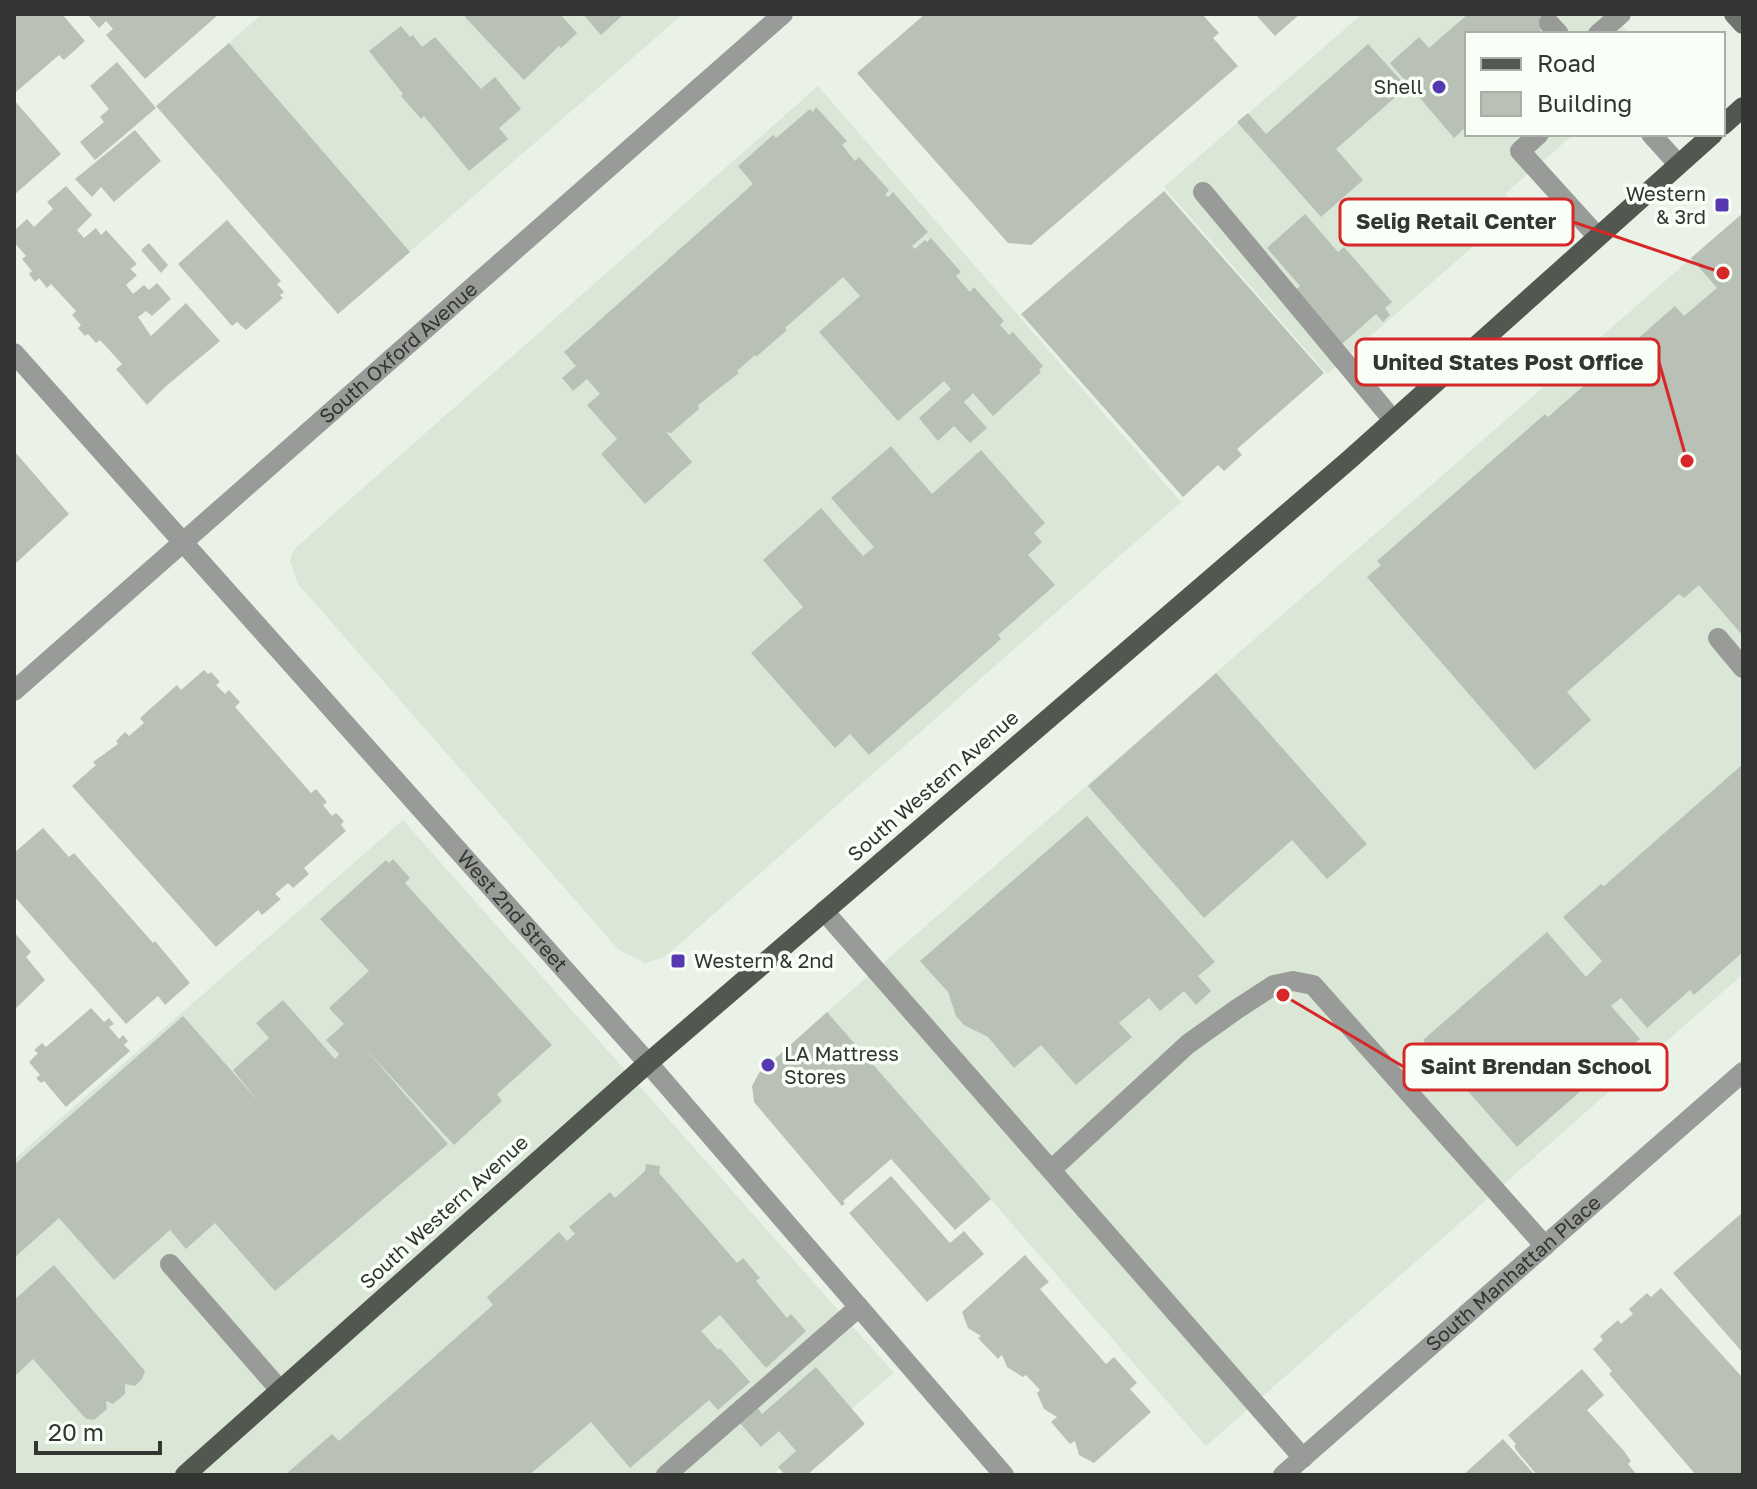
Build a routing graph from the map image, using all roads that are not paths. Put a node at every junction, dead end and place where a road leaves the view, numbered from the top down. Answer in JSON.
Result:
{"nodes":[{"id":1,"x":783,"y":14,"type":"edge"},
{"id":2,"x":1621,"y":14,"type":"edge"},
{"id":3,"x":1734,"y":14,"type":"edge"},
{"id":4,"x":1743,"y":24,"type":"edge"},
{"id":5,"x":1600,"y":32,"type":"edge"},
{"id":6,"x":1743,"y":107,"type":"edge"},
{"id":7,"x":1725,"y":123,"type":"edge"},
{"id":8,"x":1537,"y":136,"type":"edge"},
{"id":9,"x":1653,"y":136,"type":"edge"},
{"id":10,"x":1711,"y":136,"type":"edge"},
{"id":11,"x":1678,"y":164,"type":"junction"},
{"id":12,"x":1203,"y":192,"type":"dead end"},
{"id":13,"x":1597,"y":236,"type":"junction"},
{"id":14,"x":14,"y":353,"type":"edge"},
{"id":15,"x":1393,"y":420,"type":"junction"},
{"id":16,"x":183,"y":542,"type":"junction"},
{"id":17,"x":1718,"y":638,"type":"dead end"},
{"id":18,"x":1743,"y":668,"type":"edge"},
{"id":19,"x":14,"y":691,"type":"edge"},
{"id":20,"x":824,"y":911,"type":"junction"},
{"id":21,"x":648,"y":1063,"type":"junction"},
{"id":22,"x":1743,"y":1072,"type":"edge"},
{"id":23,"x":1051,"y":1170,"type":"junction"},
{"id":24,"x":1545,"y":1246,"type":"junction"},
{"id":25,"x":170,"y":1264,"type":"dead end"},
{"id":26,"x":859,"y":1307,"type":"junction"},
{"id":27,"x":280,"y":1390,"type":"junction"},
{"id":28,"x":1303,"y":1458,"type":"junction"},
{"id":29,"x":185,"y":1475,"type":"edge"},
{"id":30,"x":666,"y":1475,"type":"edge"},
{"id":31,"x":1004,"y":1475,"type":"edge"},
{"id":32,"x":1283,"y":1475,"type":"edge"}],
"edges":[{"from":1,"to":16,"type":"street","name":"South Oxford Avenue"},
{"from":2,"to":5,"type":"street"},
{"from":3,"to":4,"type":"main road"},
{"from":6,"to":7,"type":"main road"},
{"from":8,"to":13,"type":"street"},
{"from":9,"to":11,"type":"street"},
{"from":10,"to":11,"type":"main road","name":"South Western Avenue"},
{"from":11,"to":13,"type":"main road","name":"South Western Avenue"},
{"from":12,"to":15,"type":"street"},
{"from":13,"to":15,"type":"main road","name":"South Western Avenue"},
{"from":14,"to":16,"type":"street","name":"West 2nd Street"},
{"from":15,"to":20,"type":"main road","name":"South Western Avenue"},
{"from":16,"to":19,"type":"street","name":"South Oxford Avenue"},
{"from":16,"to":21,"type":"street","name":"West 2nd Street"},
{"from":17,"to":18,"type":"street"},
{"from":20,"to":21,"type":"main road","name":"South Western Avenue"},
{"from":20,"to":23,"type":"street"},
{"from":21,"to":26,"type":"street","name":"West 2nd Street"},
{"from":21,"to":27,"type":"main road","name":"South Western Avenue"},
{"from":22,"to":24,"type":"street","name":"South Manhattan Place"},
{"from":23,"to":24,"type":"street"},
{"from":23,"to":28,"type":"street"},
{"from":24,"to":28,"type":"street","name":"South Manhattan Place"},
{"from":25,"to":27,"type":"street"},
{"from":26,"to":30,"type":"street"},
{"from":26,"to":31,"type":"street","name":"West 2nd Street"},
{"from":27,"to":29,"type":"main road","name":"South Western Avenue"},
{"from":28,"to":32,"type":"street","name":"South Manhattan Place"}]}
